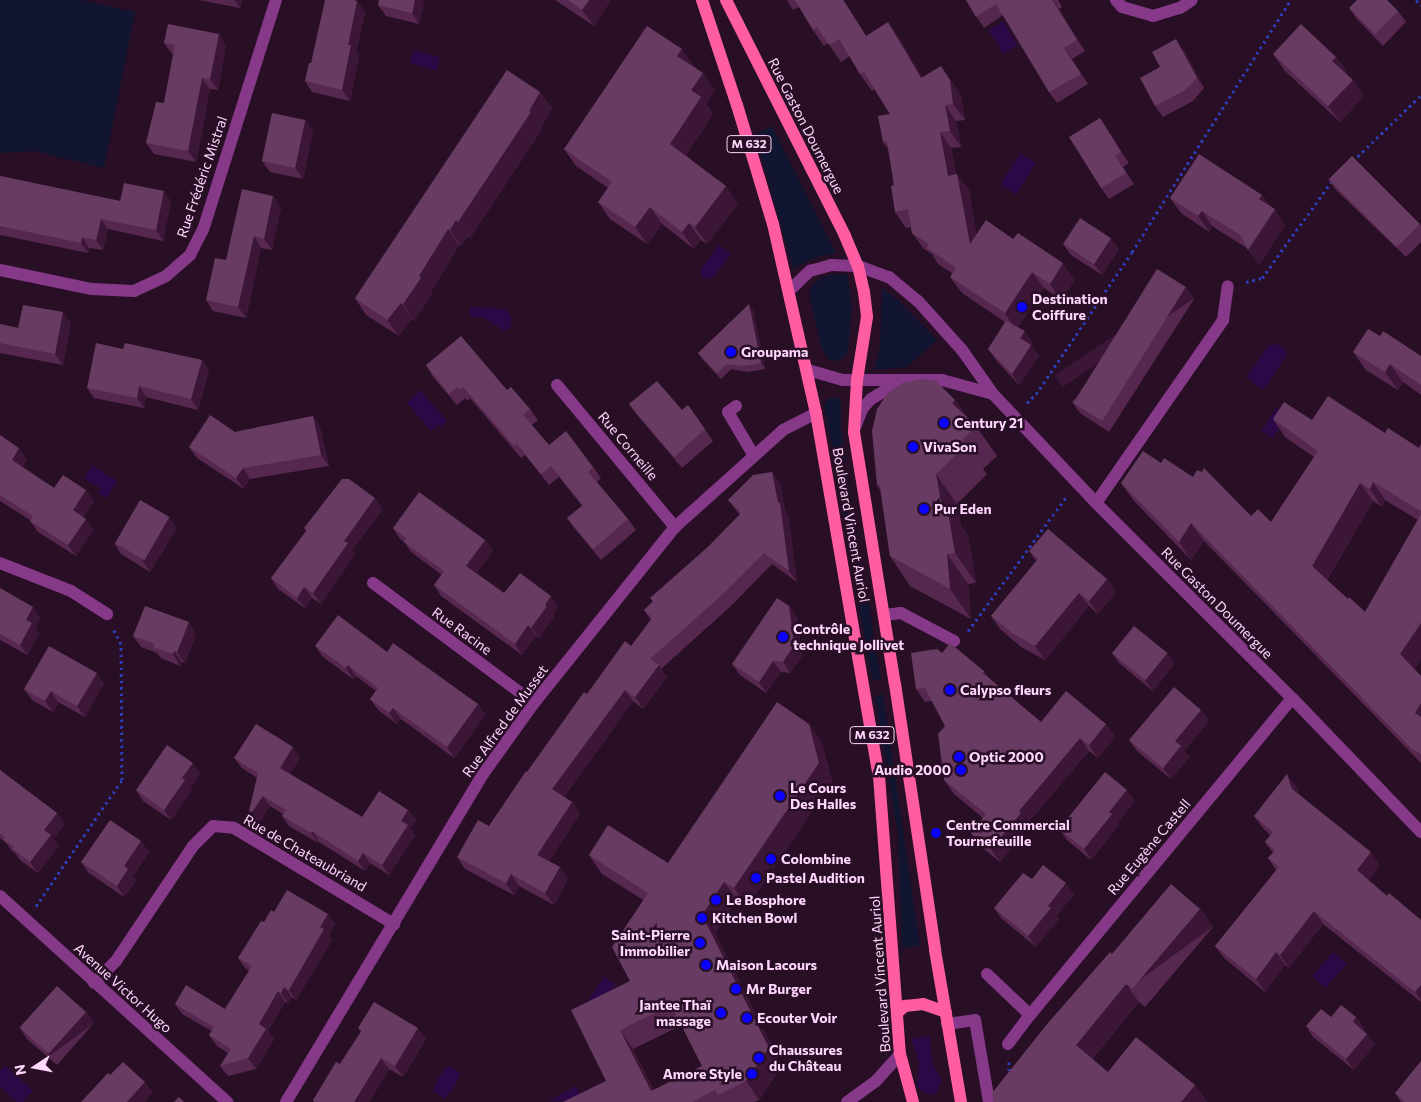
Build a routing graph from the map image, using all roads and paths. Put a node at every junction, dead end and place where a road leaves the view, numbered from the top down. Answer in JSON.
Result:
{"nodes":[{"id":1,"x":276,"y":0,"type":"edge"},
{"id":2,"x":702,"y":0,"type":"edge"},
{"id":3,"x":726,"y":0,"type":"edge"},
{"id":4,"x":1116,"y":0,"type":"edge"},
{"id":5,"x":1192,"y":0,"type":"edge"},
{"id":6,"x":1291,"y":0,"type":"edge"},
{"id":7,"x":1416,"y":0,"type":"edge"},
{"id":8,"x":1421,"y":5,"type":"edge"},
{"id":9,"x":1421,"y":95,"type":"edge"},
{"id":10,"x":1349,"y":164,"type":"edge"},
{"id":11,"x":1336,"y":178,"type":"edge"},
{"id":12,"x":858,"y":266,"type":"junction"},
{"id":13,"x":0,"y":270,"type":"edge"},
{"id":14,"x":1228,"y":286,"type":"joint"},
{"id":15,"x":790,"y":290,"type":"junction"},
{"id":16,"x":808,"y":370,"type":"junction"},
{"id":17,"x":920,"y":378,"type":"junction"},
{"id":18,"x":856,"y":380,"type":"junction"},
{"id":19,"x":557,"y":385,"type":"dead end"},
{"id":20,"x":992,"y":394,"type":"junction"},
{"id":21,"x":736,"y":406,"type":"dead end"},
{"id":22,"x":816,"y":414,"type":"junction"},
{"id":23,"x":1014,"y":416,"type":"junction"},
{"id":24,"x":854,"y":432,"type":"junction"},
{"id":25,"x":754,"y":456,"type":"junction"},
{"id":26,"x":1076,"y":482,"type":"junction"},
{"id":27,"x":1096,"y":503,"type":"junction"},
{"id":28,"x":675,"y":527,"type":"junction"},
{"id":29,"x":0,"y":563,"type":"edge"},
{"id":30,"x":373,"y":583,"type":"dead end"},
{"id":31,"x":107,"y":614,"type":"joint"},
{"id":32,"x":884,"y":615,"type":"junction"},
{"id":33,"x":954,"y":642,"type":"joint"},
{"id":34,"x":1292,"y":698,"type":"junction"},
{"id":35,"x":534,"y":703,"type":"junction"},
{"id":36,"x":1421,"y":832,"type":"edge"},
{"id":37,"x":0,"y":896,"type":"edge"},
{"id":38,"x":26,"y":920,"type":"junction"},
{"id":39,"x":394,"y":924,"type":"junction"},
{"id":40,"x":987,"y":974,"type":"dead end"},
{"id":41,"x":94,"y":983,"type":"junction"},
{"id":42,"x":898,"y":1013,"type":"junction"},
{"id":43,"x":1030,"y":1015,"type":"junction"},
{"id":44,"x":946,"y":1018,"type":"junction"},
{"id":45,"x":1008,"y":1044,"type":"joint"},
{"id":46,"x":900,"y":1054,"type":"junction"},
{"id":47,"x":1009,"y":1082,"type":"edge"},
{"id":48,"x":226,"y":1102,"type":"edge"},
{"id":49,"x":286,"y":1102,"type":"edge"},
{"id":50,"x":848,"y":1102,"type":"edge"},
{"id":51,"x":913,"y":1102,"type":"edge"},
{"id":52,"x":961,"y":1102,"type":"edge"},
{"id":53,"x":989,"y":1102,"type":"edge"}],
"edges":[{"from":1,"to":13,"type":"street","name":"Rue Frédéric Mistral"},
{"from":2,"to":15,"type":"main road","number":"M 632"},
{"from":3,"to":12,"type":"main road","name":"Rue Gaston Doumergue","number":"M 632"},
{"from":4,"to":5,"type":"street"},
{"from":6,"to":23,"type":"path"},
{"from":7,"to":8,"type":"path"},
{"from":9,"to":10,"type":"path"},
{"from":11,"to":14,"type":"path"},
{"from":12,"to":15,"type":"street","name":"Rue Gaston Doumergue"},
{"from":12,"to":18,"type":"main road","number":"M 632"},
{"from":12,"to":20,"type":"street","name":"Rue Gaston Doumergue"},
{"from":14,"to":27,"type":"street"},
{"from":15,"to":16,"type":"main road","number":"M 632"},
{"from":16,"to":18,"type":"street","name":"Rue Gaston Doumergue"},
{"from":16,"to":22,"type":"main road","name":"Boulevard Vincent Auriol","number":"M 632"},
{"from":17,"to":18,"type":"street","name":"Rue Gaston Doumergue"},
{"from":17,"to":20,"type":"street","name":"Rue Gaston Doumergue"},
{"from":17,"to":24,"type":"street"},
{"from":18,"to":24,"type":"main road","name":"Boulevard Vincent Auriol","number":"M 632"},
{"from":19,"to":28,"type":"street","name":"Rue Corneille"},
{"from":20,"to":23,"type":"street","name":"Rue Gaston Doumergue"},
{"from":21,"to":25,"type":"street"},
{"from":22,"to":25,"type":"street","name":"Rue Alfred de Musset"},
{"from":22,"to":42,"type":"main road","name":"Boulevard Vincent Auriol","number":"M 632"},
{"from":23,"to":26,"type":"street","name":"Rue Gaston Doumergue"},
{"from":24,"to":32,"type":"main road","name":"Boulevard Vincent Auriol","number":"M 632"},
{"from":25,"to":28,"type":"street","name":"Rue Alfred de Musset"},
{"from":26,"to":27,"type":"street","name":"Rue Gaston Doumergue"},
{"from":26,"to":33,"type":"path"},
{"from":27,"to":34,"type":"street","name":"Rue Gaston Doumergue"},
{"from":28,"to":35,"type":"street","name":"Rue Alfred de Musset"},
{"from":29,"to":31,"type":"street"},
{"from":30,"to":35,"type":"street","name":"Rue Racine"},
{"from":31,"to":38,"type":"path"},
{"from":32,"to":33,"type":"street"},
{"from":32,"to":44,"type":"main road","name":"Boulevard Vincent Auriol","number":"M 632"},
{"from":34,"to":36,"type":"street","name":"Rue Gaston Doumergue"},
{"from":34,"to":43,"type":"street","name":"Rue Eugène Castell"},
{"from":35,"to":39,"type":"street","name":"Rue Alfred de Musset"},
{"from":37,"to":38,"type":"street","name":"Avenue Victor Hugo"},
{"from":38,"to":41,"type":"street","name":"Avenue Victor Hugo"},
{"from":39,"to":41,"type":"street","name":"Rue de Chateaubriand"},
{"from":39,"to":49,"type":"street","name":"Rue Alfred de Musset"},
{"from":40,"to":43,"type":"street"},
{"from":41,"to":48,"type":"street","name":"Avenue Victor Hugo"},
{"from":42,"to":44,"type":"main road"},
{"from":42,"to":46,"type":"main road","name":"Boulevard Vincent Auriol","number":"M 632"},
{"from":43,"to":45,"type":"street","name":"Rue Eugène Castell"},
{"from":44,"to":52,"type":"main road","name":"Boulevard Vincent Auriol","number":"M 632"},
{"from":44,"to":53,"type":"street"},
{"from":45,"to":47,"type":"path"},
{"from":46,"to":50,"type":"street"},
{"from":46,"to":51,"type":"main road","name":"Boulevard Vincent Auriol","number":"M 632"}]}
